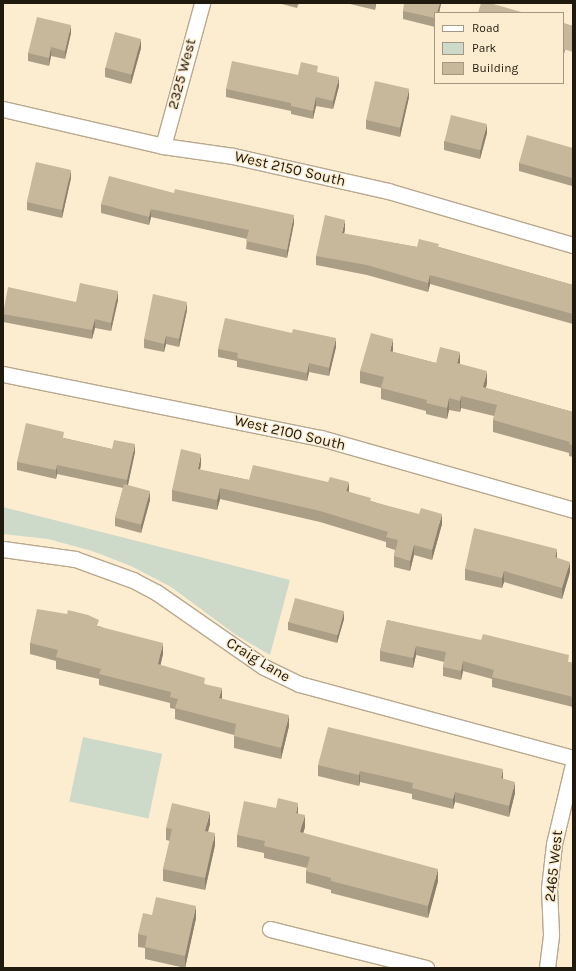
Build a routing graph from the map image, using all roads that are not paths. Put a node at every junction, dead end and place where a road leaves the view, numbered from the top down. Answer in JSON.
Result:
{"nodes":[{"id":1,"x":202,"y":3,"type":"edge"},
{"id":2,"x":3,"y":109,"type":"edge"},
{"id":3,"x":163,"y":146,"type":"junction"},
{"id":4,"x":573,"y":245,"type":"edge"},
{"id":5,"x":3,"y":374,"type":"edge"},
{"id":6,"x":573,"y":510,"type":"edge"},
{"id":7,"x":3,"y":549,"type":"edge"},
{"id":8,"x":573,"y":758,"type":"edge"},
{"id":9,"x":573,"y":764,"type":"edge"},
{"id":10,"x":270,"y":929,"type":"dead end"},
{"id":11,"x":426,"y":968,"type":"edge"},
{"id":12,"x":547,"y":968,"type":"edge"}],
"edges":[{"from":1,"to":3,"type":"street","name":"2325 West"},
{"from":2,"to":3,"type":"street","name":"West 2150 South"},
{"from":3,"to":4,"type":"street","name":"West 2150 South"},
{"from":5,"to":6,"type":"street","name":"West 2100 South"},
{"from":7,"to":8,"type":"street","name":"Craig Lane"},
{"from":9,"to":12,"type":"street","name":"2465 West"},
{"from":10,"to":11,"type":"street"}]}
